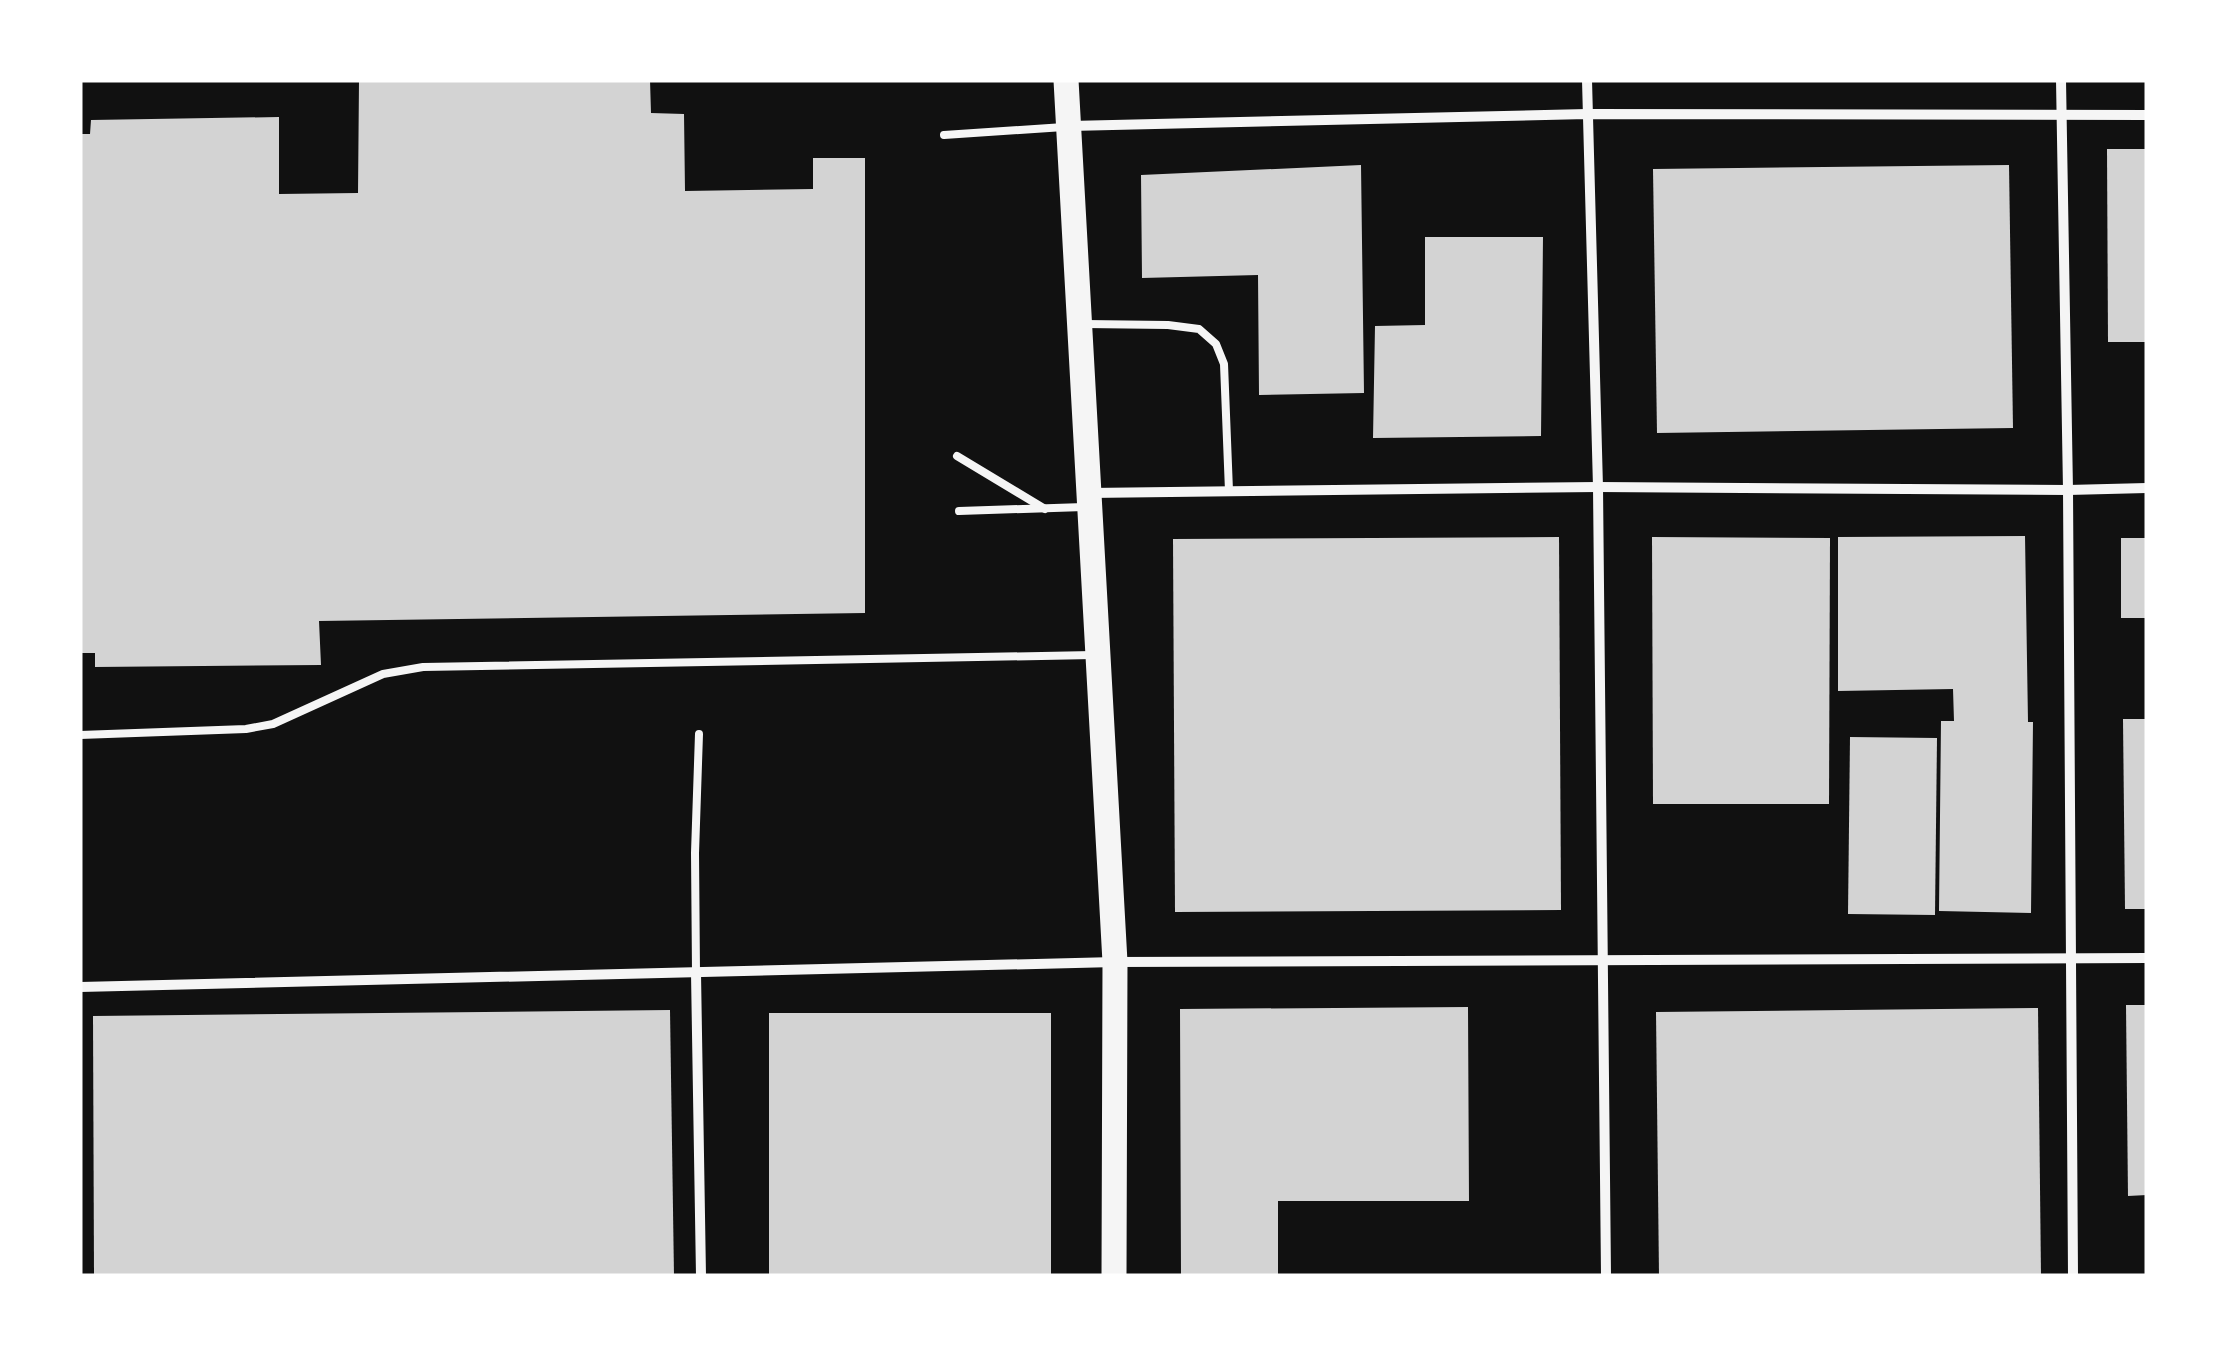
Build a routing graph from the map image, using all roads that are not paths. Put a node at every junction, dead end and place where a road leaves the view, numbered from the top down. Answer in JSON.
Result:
{"nodes":[{"id":1,"x":1066,"y":80,"type":"edge"},
{"id":2,"x":1587,"y":80,"type":"edge"},
{"id":3,"x":2061,"y":80,"type":"edge"},
{"id":4,"x":1588,"y":114,"type":"junction"},
{"id":5,"x":2147,"y":115,"type":"edge"},
{"id":6,"x":2061,"y":116,"type":"junction"},
{"id":7,"x":1069,"y":126,"type":"junction"},
{"id":8,"x":944,"y":135,"type":"dead end"},
{"id":9,"x":1079,"y":324,"type":"junction"},
{"id":10,"x":957,"y":456,"type":"dead end"},
{"id":11,"x":1598,"y":487,"type":"junction"},
{"id":12,"x":2147,"y":488,"type":"edge"},
{"id":13,"x":2068,"y":490,"type":"junction"},
{"id":14,"x":1229,"y":491,"type":"junction"},
{"id":15,"x":1088,"y":500,"type":"junction"},
{"id":16,"x":1044,"y":509,"type":"junction"},
{"id":17,"x":959,"y":512,"type":"dead end"},
{"id":18,"x":1098,"y":655,"type":"junction"},
{"id":19,"x":698,"y":734,"type":"dead end"},
{"id":20,"x":80,"y":735,"type":"edge"},
{"id":21,"x":2071,"y":958,"type":"junction"},
{"id":22,"x":2147,"y":958,"type":"edge"},
{"id":23,"x":1602,"y":960,"type":"junction"},
{"id":24,"x":1115,"y":962,"type":"junction"},
{"id":25,"x":696,"y":974,"type":"junction"},
{"id":26,"x":80,"y":987,"type":"edge"},
{"id":27,"x":701,"y":1276,"type":"edge"},
{"id":28,"x":1114,"y":1276,"type":"edge"},
{"id":29,"x":1606,"y":1276,"type":"edge"},
{"id":30,"x":2072,"y":1276,"type":"edge"}],
"edges":[{"from":1,"to":7,"type":"main road"},
{"from":2,"to":4,"type":"street"},
{"from":3,"to":6,"type":"street"},
{"from":4,"to":6,"type":"street"},
{"from":4,"to":7,"type":"street"},
{"from":4,"to":11,"type":"street"},
{"from":5,"to":6,"type":"street"},
{"from":6,"to":13,"type":"street"},
{"from":7,"to":8,"type":"lane"},
{"from":7,"to":9,"type":"main road"},
{"from":9,"to":14,"type":"lane"},
{"from":9,"to":15,"type":"main road"},
{"from":10,"to":16,"type":"lane"},
{"from":11,"to":13,"type":"street"},
{"from":11,"to":14,"type":"street"},
{"from":11,"to":23,"type":"street"},
{"from":12,"to":13,"type":"street"},
{"from":13,"to":21,"type":"street"},
{"from":14,"to":15,"type":"street"},
{"from":15,"to":16,"type":"lane"},
{"from":15,"to":18,"type":"main road"},
{"from":16,"to":17,"type":"lane"},
{"from":18,"to":20,"type":"lane"},
{"from":18,"to":24,"type":"main road"},
{"from":19,"to":25,"type":"lane"},
{"from":21,"to":22,"type":"street"},
{"from":21,"to":23,"type":"street"},
{"from":21,"to":30,"type":"street"},
{"from":23,"to":24,"type":"street"},
{"from":23,"to":29,"type":"street"},
{"from":24,"to":25,"type":"street"},
{"from":24,"to":28,"type":"main road"},
{"from":25,"to":26,"type":"street"},
{"from":25,"to":27,"type":"street"}]}
